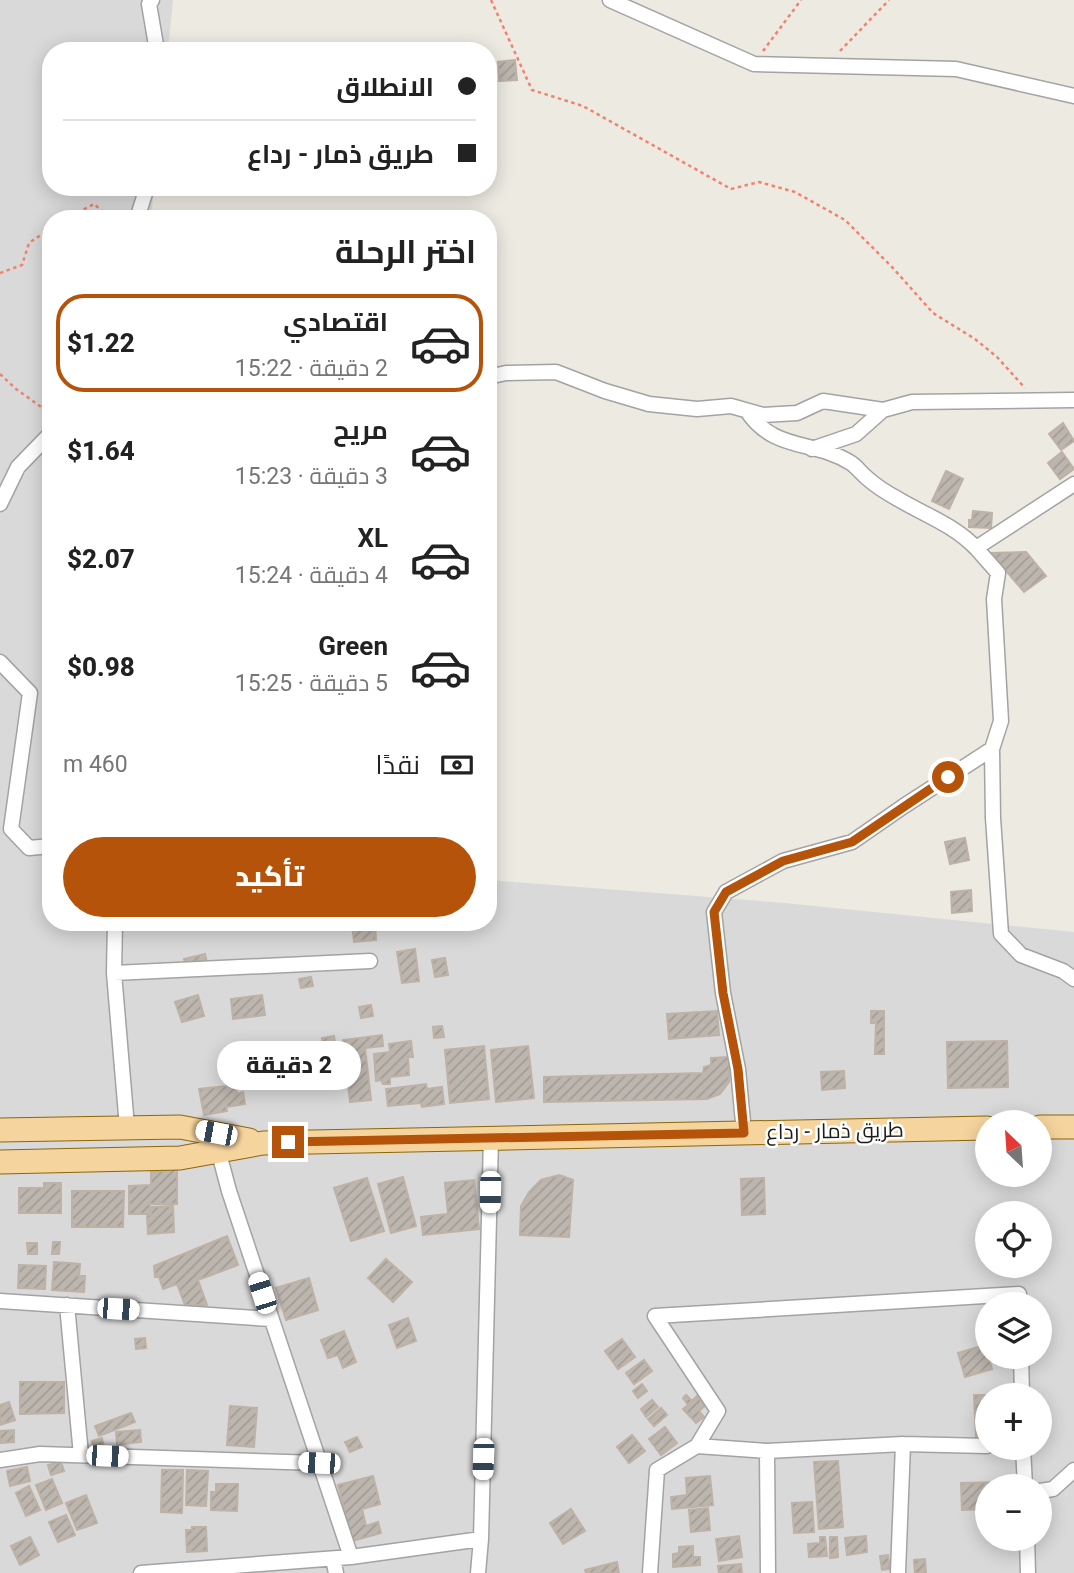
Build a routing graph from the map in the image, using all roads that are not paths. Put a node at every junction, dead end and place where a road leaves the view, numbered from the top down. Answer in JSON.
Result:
{"nodes":[{"id":1,"x":610,"y":0,"type":"edge"},
{"id":2,"x":148,"y":1,"type":"edge"},
{"id":3,"x":155,"y":42,"type":"edge"},
{"id":4,"x":1074,"y":96,"type":"edge"},
{"id":5,"x":497,"y":375,"type":"edge"},
{"id":6,"x":1074,"y":400,"type":"edge"},
{"id":7,"x":883,"y":410,"type":"junction"},
{"id":8,"x":747,"y":411,"type":"junction"},
{"id":9,"x":42,"y":442,"type":"edge"},
{"id":10,"x":811,"y":449,"type":"junction"},
{"id":11,"x":1074,"y":484,"type":"edge"},
{"id":12,"x":0,"y":504,"type":"edge"},
{"id":13,"x":976,"y":548,"type":"junction"},
{"id":14,"x":0,"y":663,"type":"edge"},
{"id":15,"x":992,"y":749,"type":"junction"},
{"id":16,"x":42,"y":847,"type":"edge"},
{"id":17,"x":115,"y":931,"type":"edge"},
{"id":18,"x":370,"y":961,"type":"dead end"},
{"id":19,"x":114,"y":973,"type":"junction"},
{"id":20,"x":1074,"y":979,"type":"edge"},
{"id":21,"x":1052,"y":1127,"type":"edge"},
{"id":22,"x":1074,"y":1127,"type":"edge"},
{"id":23,"x":127,"y":1128,"type":"junction"},
{"id":24,"x":975,"y":1128,"type":"edge"},
{"id":25,"x":0,"y":1130,"type":"edge"},
{"id":26,"x":744,"y":1133,"type":"junction"},
{"id":27,"x":491,"y":1138,"type":"junction"},
{"id":28,"x":217,"y":1142,"type":"junction"},
{"id":29,"x":0,"y":1162,"type":"edge"},
{"id":30,"x":975,"y":1297,"type":"edge"},
{"id":31,"x":0,"y":1301,"type":"edge"},
{"id":32,"x":67,"y":1305,"type":"junction"},
{"id":33,"x":271,"y":1319,"type":"junction"},
{"id":34,"x":903,"y":1444,"type":"junction"},
{"id":35,"x":697,"y":1446,"type":"junction"},
{"id":36,"x":975,"y":1446,"type":"edge"},
{"id":37,"x":766,"y":1451,"type":"junction"},
{"id":38,"x":80,"y":1455,"type":"junction"},
{"id":39,"x":0,"y":1460,"type":"edge"},
{"id":40,"x":319,"y":1463,"type":"junction"},
{"id":41,"x":1074,"y":1469,"type":"edge"},
{"id":42,"x":1052,"y":1489,"type":"edge"},
{"id":43,"x":481,"y":1539,"type":"junction"},
{"id":44,"x":1027,"y":1551,"type":"edge"},
{"id":45,"x":351,"y":1558,"type":"junction"},
{"id":46,"x":335,"y":1566,"type":"edge"},
{"id":47,"x":238,"y":1570,"type":"edge"},
{"id":48,"x":141,"y":1573,"type":"edge"},
{"id":49,"x":478,"y":1573,"type":"edge"},
{"id":50,"x":650,"y":1573,"type":"edge"},
{"id":51,"x":768,"y":1573,"type":"edge"},
{"id":52,"x":898,"y":1573,"type":"edge"},
{"id":53,"x":1028,"y":1573,"type":"edge"}],
"edges":[{"from":1,"to":4,"type":"street"},
{"from":2,"to":3,"type":"street"},
{"from":5,"to":8,"type":"street"},
{"from":6,"to":7,"type":"street"},
{"from":7,"to":8,"type":"street"},
{"from":7,"to":10,"type":"street"},
{"from":8,"to":10,"type":"street"},
{"from":9,"to":12,"type":"street"},
{"from":10,"to":13,"type":"street"},
{"from":11,"to":13,"type":"street"},
{"from":13,"to":15,"type":"street"},
{"from":14,"to":16,"type":"street"},
{"from":15,"to":20,"type":"street"},
{"from":15,"to":26,"type":"street"},
{"from":17,"to":19,"type":"street"},
{"from":18,"to":19,"type":"street"},
{"from":19,"to":23,"type":"street"},
{"from":21,"to":22,"type":"main road"},
{"from":23,"to":25,"type":"main road"},
{"from":23,"to":28,"type":"main road"},
{"from":24,"to":26,"type":"main road","name":"طريق ذمار - رداع"},
{"from":26,"to":27,"type":"main road","name":"طريق ذمار - رداع"},
{"from":27,"to":28,"type":"main road","name":"طريق ذمار - رداع"},
{"from":27,"to":43,"type":"street"},
{"from":28,"to":29,"type":"main road","name":"طريق ذمار - رداع"},
{"from":28,"to":33,"type":"street"},
{"from":30,"to":35,"type":"street"},
{"from":31,"to":32,"type":"street"},
{"from":32,"to":33,"type":"street"},
{"from":32,"to":38,"type":"street"},
{"from":33,"to":40,"type":"street"},
{"from":34,"to":36,"type":"street"},
{"from":34,"to":37,"type":"street"},
{"from":34,"to":52,"type":"street"},
{"from":35,"to":37,"type":"street"},
{"from":35,"to":50,"type":"street"},
{"from":37,"to":51,"type":"street"},
{"from":38,"to":39,"type":"street"},
{"from":38,"to":40,"type":"street"},
{"from":40,"to":45,"type":"street"},
{"from":41,"to":42,"type":"street"},
{"from":43,"to":45,"type":"street"},
{"from":43,"to":49,"type":"street"},
{"from":44,"to":53,"type":"street"},
{"from":45,"to":46,"type":"street"},
{"from":46,"to":47,"type":"street"},
{"from":47,"to":48,"type":"street"}]}
